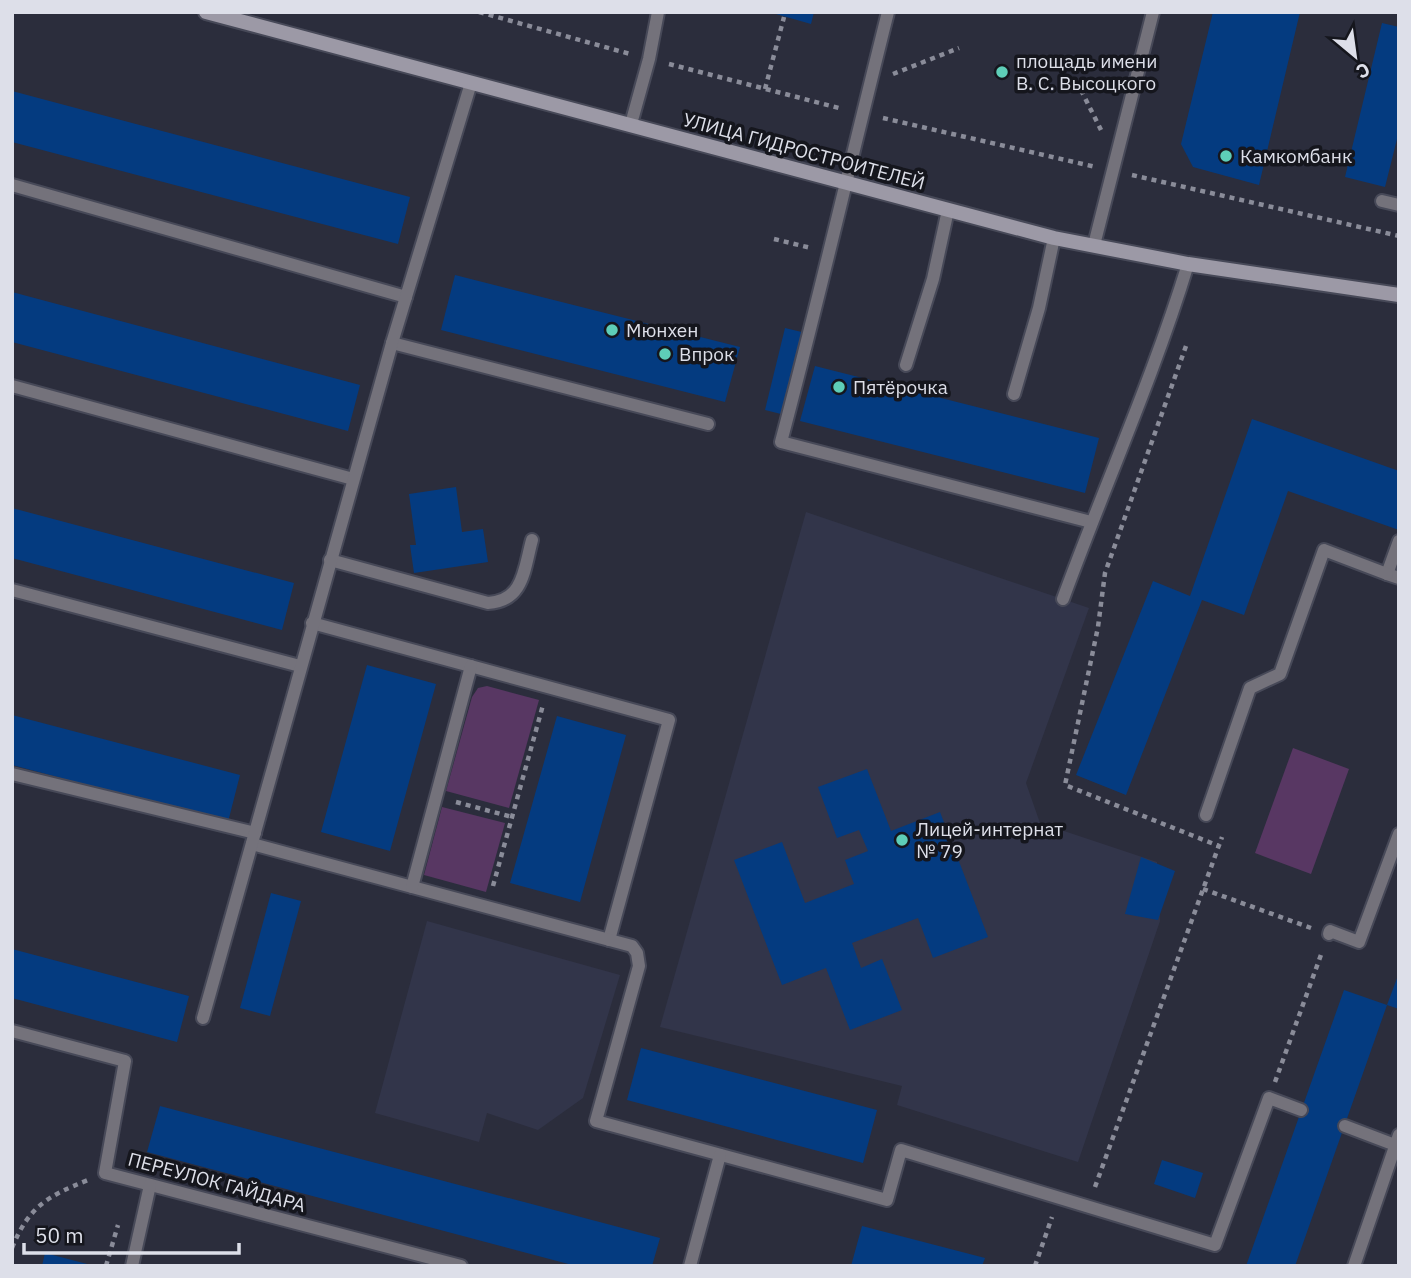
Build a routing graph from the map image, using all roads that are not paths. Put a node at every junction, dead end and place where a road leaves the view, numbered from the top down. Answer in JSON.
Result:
{"nodes":[{"id":1,"x":206,"y":12,"type":"edge"},
{"id":2,"x":658,"y":12,"type":"edge"},
{"id":3,"x":888,"y":12,"type":"edge"},
{"id":4,"x":1153,"y":12,"type":"edge"},
{"id":5,"x":471,"y":83,"type":"junction"},
{"id":6,"x":631,"y":124,"type":"junction"},
{"id":7,"x":845,"y":182,"type":"junction"},
{"id":8,"x":12,"y":185,"type":"edge"},
{"id":9,"x":1382,"y":201,"type":"dead end"},
{"id":10,"x":1399,"y":205,"type":"edge"},
{"id":11,"x":948,"y":209,"type":"junction"},
{"id":12,"x":1054,"y":237,"type":"junction"},
{"id":13,"x":1094,"y":245,"type":"junction"},
{"id":14,"x":1188,"y":264,"type":"junction"},
{"id":15,"x":1399,"y":295,"type":"edge"},
{"id":16,"x":406,"y":298,"type":"junction"},
{"id":17,"x":392,"y":343,"type":"junction"},
{"id":18,"x":906,"y":365,"type":"dead end"},
{"id":19,"x":12,"y":386,"type":"edge"},
{"id":20,"x":1014,"y":394,"type":"dead end"},
{"id":21,"x":708,"y":424,"type":"dead end"},
{"id":22,"x":353,"y":479,"type":"junction"},
{"id":23,"x":1091,"y":522,"type":"junction"},
{"id":24,"x":532,"y":540,"type":"dead end"},
{"id":25,"x":1399,"y":541,"type":"edge"},
{"id":26,"x":330,"y":560,"type":"junction"},
{"id":27,"x":1393,"y":576,"type":"edge"},
{"id":28,"x":12,"y":590,"type":"edge"},
{"id":29,"x":1063,"y":599,"type":"dead end"},
{"id":30,"x":312,"y":623,"type":"junction"},
{"id":31,"x":300,"y":666,"type":"junction"},
{"id":32,"x":471,"y":666,"type":"junction"},
{"id":33,"x":12,"y":774,"type":"edge"},
{"id":34,"x":1206,"y":816,"type":"dead end"},
{"id":35,"x":1399,"y":834,"type":"edge"},
{"id":36,"x":253,"y":838,"type":"junction"},
{"id":37,"x":412,"y":887,"type":"junction"},
{"id":38,"x":1329,"y":934,"type":"road end"},
{"id":39,"x":609,"y":940,"type":"junction"},
{"id":40,"x":203,"y":1018,"type":"dead end"},
{"id":41,"x":12,"y":1031,"type":"edge"},
{"id":42,"x":1301,"y":1110,"type":"dead end"},
{"id":43,"x":1345,"y":1126,"type":"dead end"},
{"id":44,"x":1397,"y":1140,"type":"edge"},
{"id":45,"x":720,"y":1155,"type":"junction"},
{"id":46,"x":150,"y":1185,"type":"junction"},
{"id":47,"x":132,"y":1266,"type":"edge"},
{"id":48,"x":461,"y":1266,"type":"edge"},
{"id":49,"x":690,"y":1266,"type":"edge"},
{"id":50,"x":1354,"y":1266,"type":"edge"}],
"edges":[{"from":1,"to":5,"type":"main road","name":"УЛИЦА ГИДРОСТРОИТЕЛЕЙ"},
{"from":2,"to":6,"type":"lane"},
{"from":3,"to":7,"type":"lane"},
{"from":4,"to":13,"type":"lane"},
{"from":5,"to":6,"type":"main road","name":"УЛИЦА ГИДРОСТРОИТЕЛЕЙ"},
{"from":5,"to":16,"type":"lane"},
{"from":6,"to":7,"type":"main road","name":"УЛИЦА ГИДРОСТРОИТЕЛЕЙ"},
{"from":7,"to":11,"type":"main road","name":"УЛИЦА ГИДРОСТРОИТЕЛЕЙ"},
{"from":7,"to":23,"type":"lane"},
{"from":8,"to":16,"type":"lane"},
{"from":9,"to":10,"type":"lane"},
{"from":11,"to":12,"type":"main road","name":"УЛИЦА ГИДРОСТРОИТЕЛЕЙ"},
{"from":11,"to":18,"type":"lane"},
{"from":12,"to":13,"type":"main road","name":"УЛИЦА ГИДРОСТРОИТЕЛЕЙ"},
{"from":12,"to":20,"type":"lane"},
{"from":13,"to":14,"type":"main road","name":"УЛИЦА ГИДРОСТРОИТЕЛЕЙ"},
{"from":14,"to":15,"type":"main road","name":"УЛИЦА ГИДРОСТРОИТЕЛЕЙ"},
{"from":14,"to":23,"type":"lane"},
{"from":16,"to":17,"type":"lane"},
{"from":17,"to":21,"type":"lane"},
{"from":17,"to":22,"type":"lane"},
{"from":19,"to":22,"type":"lane"},
{"from":22,"to":26,"type":"lane"},
{"from":23,"to":29,"type":"lane"},
{"from":24,"to":26,"type":"lane"},
{"from":25,"to":27,"type":"lane"},
{"from":26,"to":30,"type":"lane"},
{"from":27,"to":34,"type":"lane"},
{"from":28,"to":31,"type":"lane"},
{"from":30,"to":31,"type":"lane"},
{"from":30,"to":32,"type":"lane"},
{"from":31,"to":36,"type":"lane"},
{"from":32,"to":37,"type":"lane"},
{"from":32,"to":39,"type":"lane"},
{"from":33,"to":36,"type":"lane"},
{"from":35,"to":38,"type":"lane"},
{"from":36,"to":37,"type":"lane"},
{"from":36,"to":40,"type":"lane"},
{"from":37,"to":39,"type":"lane"},
{"from":39,"to":45,"type":"lane"},
{"from":41,"to":46,"type":"lane","name":"ПЕРЕУЛОК ГАЙДАРА"},
{"from":42,"to":45,"type":"lane"},
{"from":43,"to":44,"type":"lane"},
{"from":44,"to":50,"type":"lane"},
{"from":45,"to":49,"type":"lane"},
{"from":46,"to":47,"type":"lane"},
{"from":46,"to":48,"type":"lane","name":"ПЕРЕУЛОК ГАЙДАРА"}]}
